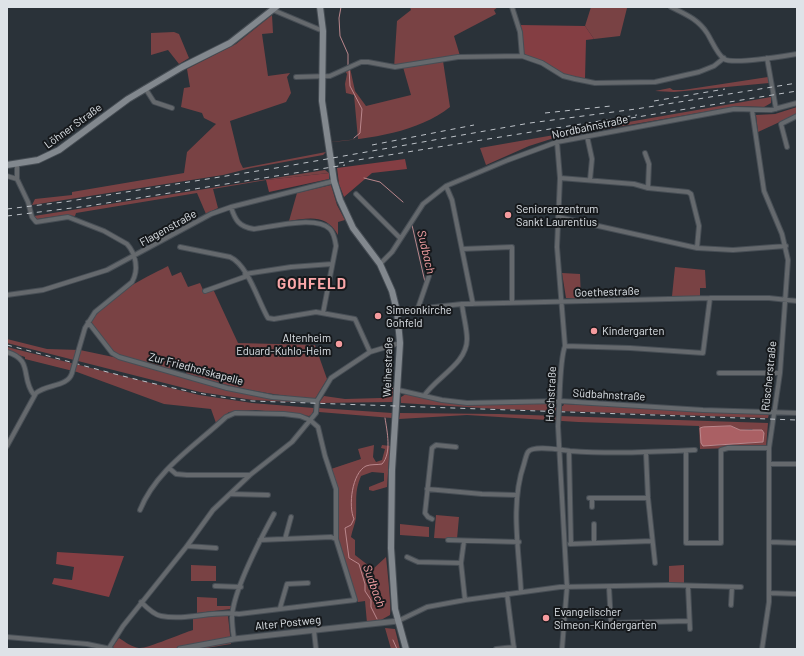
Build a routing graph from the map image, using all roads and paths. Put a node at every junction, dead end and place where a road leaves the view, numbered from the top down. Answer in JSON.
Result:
{"nodes":[{"id":1,"x":320,"y":7,"type":"edge"},
{"id":2,"x":512,"y":7,"type":"edge"},
{"id":3,"x":671,"y":7,"type":"edge"},
{"id":4,"x":274,"y":8,"type":"edge"},
{"id":5,"x":323,"y":31,"type":"junction"},
{"id":6,"x":797,"y":54,"type":"edge"},
{"id":7,"x":522,"y":56,"type":"junction"},
{"id":8,"x":724,"y":58,"type":"junction"},
{"id":9,"x":768,"y":58,"type":"junction"},
{"id":10,"x":296,"y":76,"type":"dead end"},
{"id":11,"x":322,"y":76,"type":"junction"},
{"id":12,"x":145,"y":88,"type":"junction"},
{"id":13,"x":797,"y":103,"type":"edge"},
{"id":14,"x":172,"y":108,"type":"dead end"},
{"id":15,"x":776,"y":109,"type":"junction"},
{"id":16,"x":752,"y":110,"type":"junction"},
{"id":17,"x":797,"y":116,"type":"edge"},
{"id":18,"x":587,"y":136,"type":"junction"},
{"id":19,"x":557,"y":142,"type":"junction"},
{"id":20,"x":787,"y":147,"type":"dead end"},
{"id":21,"x":645,"y":153,"type":"dead end"},
{"id":22,"x":7,"y":165,"type":"edge"},
{"id":23,"x":18,"y":165,"type":"junction"},
{"id":24,"x":7,"y":176,"type":"edge"},
{"id":25,"x":16,"y":178,"type":"junction"},
{"id":26,"x":560,"y":178,"type":"junction"},
{"id":27,"x":590,"y":180,"type":"junction"},
{"id":28,"x":334,"y":181,"type":"junction"},
{"id":29,"x":446,"y":186,"type":"junction"},
{"id":30,"x":648,"y":188,"type":"junction"},
{"id":31,"x":356,"y":194,"type":"dead end"},
{"id":32,"x":231,"y":207,"type":"junction"},
{"id":33,"x":558,"y":217,"type":"junction"},
{"id":34,"x":400,"y":238,"type":"junction"},
{"id":35,"x":786,"y":246,"type":"junction"},
{"id":36,"x":180,"y":247,"type":"dead end"},
{"id":37,"x":697,"y":248,"type":"junction"},
{"id":38,"x":462,"y":249,"type":"junction"},
{"id":39,"x":134,"y":257,"type":"junction"},
{"id":40,"x":332,"y":264,"type":"junction"},
{"id":41,"x":380,"y":264,"type":"junction"},
{"id":42,"x":426,"y":264,"type":"dead end"},
{"id":43,"x":246,"y":275,"type":"junction"},
{"id":44,"x":205,"y":291,"type":"dead end"},
{"id":45,"x":7,"y":295,"type":"edge"},
{"id":46,"x":710,"y":298,"type":"junction"},
{"id":47,"x":784,"y":299,"type":"junction"},
{"id":48,"x":797,"y":301,"type":"edge"},
{"id":49,"x":512,"y":303,"type":"junction"},
{"id":50,"x":562,"y":303,"type":"junction"},
{"id":51,"x":462,"y":304,"type":"junction"},
{"id":52,"x":473,"y":304,"type":"junction"},
{"id":53,"x":418,"y":308,"type":"junction"},
{"id":54,"x":397,"y":311,"type":"junction"},
{"id":55,"x":323,"y":313,"type":"junction"},
{"id":56,"x":88,"y":322,"type":"junction"},
{"id":57,"x":400,"y":343,"type":"junction"},
{"id":58,"x":565,"y":346,"type":"junction"},
{"id":59,"x":7,"y":352,"type":"edge"},
{"id":60,"x":370,"y":352,"type":"junction"},
{"id":61,"x":719,"y":373,"type":"dead end"},
{"id":62,"x":780,"y":373,"type":"junction"},
{"id":63,"x":398,"y":390,"type":"junction"},
{"id":64,"x":34,"y":395,"type":"junction"},
{"id":65,"x":424,"y":396,"type":"junction"},
{"id":66,"x":317,"y":401,"type":"junction"},
{"id":67,"x":560,"y":401,"type":"junction"},
{"id":68,"x":774,"y":413,"type":"junction"},
{"id":69,"x":797,"y":413,"type":"edge"},
{"id":70,"x":310,"y":420,"type":"junction"},
{"id":71,"x":7,"y":446,"type":"edge"},
{"id":72,"x":456,"y":447,"type":"dead end"},
{"id":73,"x":769,"y":448,"type":"junction"},
{"id":74,"x":559,"y":449,"type":"junction"},
{"id":75,"x":695,"y":450,"type":"dead end"},
{"id":76,"x":569,"y":451,"type":"junction"},
{"id":77,"x":686,"y":451,"type":"junction"},
{"id":78,"x":646,"y":453,"type":"junction"},
{"id":79,"x":770,"y":464,"type":"junction"},
{"id":80,"x":797,"y":464,"type":"edge"},
{"id":81,"x":169,"y":468,"type":"junction"},
{"id":82,"x":250,"y":475,"type":"junction"},
{"id":83,"x":427,"y":489,"type":"junction"},
{"id":84,"x":231,"y":494,"type":"junction"},
{"id":85,"x":268,"y":495,"type":"dead end"},
{"id":86,"x":516,"y":495,"type":"junction"},
{"id":87,"x":648,"y":498,"type":"junction"},
{"id":88,"x":592,"y":507,"type":"dead end"},
{"id":89,"x":140,"y":510,"type":"dead end"},
{"id":90,"x":274,"y":514,"type":"dead end"},
{"id":91,"x":291,"y":517,"type":"dead end"},
{"id":92,"x":432,"y":519,"type":"dead end"},
{"id":93,"x":594,"y":524,"type":"dead end"},
{"id":94,"x":285,"y":539,"type":"junction"},
{"id":95,"x":336,"y":539,"type":"junction"},
{"id":96,"x":260,"y":540,"type":"junction"},
{"id":97,"x":448,"y":540,"type":"dead end"},
{"id":98,"x":464,"y":541,"type":"junction"},
{"id":99,"x":652,"y":541,"type":"junction"},
{"id":100,"x":519,"y":542,"type":"junction"},
{"id":101,"x":770,"y":542,"type":"junction"},
{"id":102,"x":797,"y":542,"type":"edge"},
{"id":103,"x":594,"y":543,"type":"junction"},
{"id":104,"x":686,"y":543,"type":"junction"},
{"id":105,"x":566,"y":544,"type":"junction"},
{"id":106,"x":571,"y":544,"type":"junction"},
{"id":107,"x":187,"y":546,"type":"junction"},
{"id":108,"x":216,"y":548,"type":"dead end"},
{"id":109,"x":686,"y":549,"type":"dead end"},
{"id":110,"x":407,"y":556,"type":"dead end"},
{"id":111,"x":461,"y":563,"type":"junction"},
{"id":112,"x":654,"y":563,"type":"dead end"},
{"id":113,"x":308,"y":583,"type":"dead end"},
{"id":114,"x":215,"y":586,"type":"dead end"},
{"id":115,"x":688,"y":586,"type":"junction"},
{"id":116,"x":241,"y":587,"type":"junction"},
{"id":117,"x":568,"y":587,"type":"junction"},
{"id":118,"x":609,"y":587,"type":"junction"},
{"id":119,"x":732,"y":587,"type":"junction"},
{"id":120,"x":742,"y":587,"type":"dead end"},
{"id":121,"x":521,"y":591,"type":"junction"},
{"id":122,"x":769,"y":593,"type":"junction"},
{"id":123,"x":507,"y":594,"type":"junction"},
{"id":124,"x":797,"y":594,"type":"edge"},
{"id":125,"x":465,"y":600,"type":"junction"},
{"id":126,"x":141,"y":602,"type":"junction"},
{"id":127,"x":732,"y":605,"type":"dead end"},
{"id":128,"x":280,"y":608,"type":"junction"},
{"id":129,"x":233,"y":613,"type":"junction"},
{"id":130,"x":398,"y":621,"type":"junction"},
{"id":131,"x":688,"y":622,"type":"junction"},
{"id":132,"x":690,"y":630,"type":"dead end"},
{"id":133,"x":314,"y":631,"type":"junction"},
{"id":134,"x":7,"y":637,"type":"edge"},
{"id":135,"x":234,"y":639,"type":"junction"},
{"id":136,"x":514,"y":648,"type":"edge"},
{"id":137,"x":110,"y":649,"type":"edge"},
{"id":138,"x":180,"y":649,"type":"edge"},
{"id":139,"x":316,"y":649,"type":"edge"},
{"id":140,"x":406,"y":649,"type":"edge"},
{"id":141,"x":496,"y":649,"type":"edge"},
{"id":142,"x":562,"y":649,"type":"edge"},
{"id":143,"x":762,"y":649,"type":"edge"}],
"edges":[{"from":1,"to":5,"type":"main road","name":"Weihestraße"},
{"from":2,"to":7,"type":"street"},
{"from":3,"to":8,"type":"street"},
{"from":4,"to":5,"type":"street"},
{"from":4,"to":12,"type":"main road","name":"Löhner Straße"},
{"from":5,"to":11,"type":"main road","name":"Weihestraße"},
{"from":6,"to":9,"type":"street"},
{"from":7,"to":8,"type":"street"},
{"from":7,"to":11,"type":"street"},
{"from":8,"to":9,"type":"street"},
{"from":9,"to":15,"type":"street"},
{"from":10,"to":11,"type":"street"},
{"from":11,"to":28,"type":"main road","name":"Weihestraße"},
{"from":12,"to":14,"type":"street"},
{"from":12,"to":23,"type":"main road","name":"Löhner Straße"},
{"from":13,"to":15,"type":"street","name":"Nordbahnstraße"},
{"from":15,"to":16,"type":"street","name":"Nordbahnstraße"},
{"from":16,"to":18,"type":"street","name":"Nordbahnstraße"},
{"from":16,"to":35,"type":"street","name":"Rüscherstraße"},
{"from":17,"to":20,"type":"street"},
{"from":18,"to":19,"type":"street","name":"Nordbahnstraße"},
{"from":18,"to":27,"type":"street"},
{"from":19,"to":26,"type":"street","name":"Hochstraße"},
{"from":19,"to":29,"type":"street","name":"Nordbahnstraße"},
{"from":21,"to":30,"type":"street"},
{"from":22,"to":23,"type":"main road","name":"Löhner Straße"},
{"from":23,"to":25,"type":"street"},
{"from":24,"to":25,"type":"street"},
{"from":25,"to":39,"type":"street","name":"Flagenstraße"},
{"from":26,"to":27,"type":"street"},
{"from":26,"to":33,"type":"street","name":"Hochstraße"},
{"from":27,"to":30,"type":"street"},
{"from":28,"to":32,"type":"street","name":"Flagenstraße"},
{"from":28,"to":41,"type":"main road","name":"Weihestraße"},
{"from":29,"to":34,"type":"street","name":"Nordbahnstraße"},
{"from":29,"to":38,"type":"street"},
{"from":30,"to":37,"type":"street"},
{"from":31,"to":34,"type":"street"},
{"from":32,"to":39,"type":"street","name":"Flagenstraße"},
{"from":32,"to":40,"type":"street"},
{"from":33,"to":37,"type":"street"},
{"from":33,"to":50,"type":"street","name":"Hochstraße"},
{"from":34,"to":41,"type":"street","name":"Nordbahnstraße"},
{"from":35,"to":37,"type":"street"},
{"from":35,"to":47,"type":"street","name":"Rüscherstraße"},
{"from":36,"to":43,"type":"street"},
{"from":38,"to":49,"type":"street"},
{"from":38,"to":52,"type":"street"},
{"from":39,"to":45,"type":"street"},
{"from":39,"to":56,"type":"street"},
{"from":40,"to":43,"type":"street"},
{"from":40,"to":55,"type":"street"},
{"from":41,"to":54,"type":"main road","name":"Weihestraße"},
{"from":42,"to":53,"type":"street"},
{"from":43,"to":44,"type":"street"},
{"from":43,"to":55,"type":"street"},
{"from":46,"to":47,"type":"street","name":"Goethestraße"},
{"from":46,"to":50,"type":"street","name":"Goethestraße"},
{"from":46,"to":58,"type":"street"},
{"from":47,"to":48,"type":"street","name":"Goethestraße"},
{"from":47,"to":62,"type":"street","name":"Rüscherstraße"},
{"from":49,"to":50,"type":"street","name":"Goethestraße"},
{"from":49,"to":52,"type":"street","name":"Goethestraße"},
{"from":50,"to":58,"type":"street","name":"Hochstraße"},
{"from":51,"to":52,"type":"street","name":"Goethestraße"},
{"from":51,"to":53,"type":"street","name":"Goethestraße"},
{"from":51,"to":65,"type":"street"},
{"from":53,"to":54,"type":"street","name":"Goethestraße"},
{"from":54,"to":57,"type":"main road","name":"Weihestraße"},
{"from":55,"to":60,"type":"street"},
{"from":56,"to":64,"type":"street","bridge":true},
{"from":56,"to":66,"type":"street","name":"Zur Friedhofskapelle"},
{"from":57,"to":60,"type":"street"},
{"from":57,"to":63,"type":"main road","name":"Weihestraße"},
{"from":58,"to":67,"type":"street","name":"Hochstraße"},
{"from":59,"to":64,"type":"street"},
{"from":60,"to":66,"type":"street"},
{"from":61,"to":62,"type":"street"},
{"from":62,"to":68,"type":"street","name":"Rüscherstraße"},
{"from":63,"to":65,"type":"street","name":"Südbahnstraße"},
{"from":63,"to":130,"type":"main road","name":"Weihestraße"},
{"from":64,"to":71,"type":"street"},
{"from":65,"to":67,"type":"street","name":"Südbahnstraße"},
{"from":66,"to":70,"type":"street"},
{"from":67,"to":68,"type":"street","name":"Südbahnstraße"},
{"from":67,"to":74,"type":"street","name":"Hochstraße","bridge":true},
{"from":68,"to":69,"type":"street","name":"Südbahnstraße"},
{"from":68,"to":73,"type":"street","name":"Rüscherstraße"},
{"from":70,"to":81,"type":"street"},
{"from":70,"to":82,"type":"street"},
{"from":70,"to":95,"type":"street"},
{"from":72,"to":83,"type":"street"},
{"from":73,"to":79,"type":"street","name":"Rüscherstraße"},
{"from":73,"to":104,"type":"street"},
{"from":74,"to":76,"type":"street"},
{"from":74,"to":86,"type":"street"},
{"from":74,"to":105,"type":"street","name":"Hochstraße"},
{"from":75,"to":77,"type":"street"},
{"from":76,"to":78,"type":"street"},
{"from":76,"to":106,"type":"street"},
{"from":77,"to":78,"type":"street"},
{"from":77,"to":104,"type":"street"},
{"from":78,"to":87,"type":"street"},
{"from":79,"to":80,"type":"street"},
{"from":79,"to":101,"type":"street","name":"Rüscherstraße"},
{"from":81,"to":82,"type":"street"},
{"from":81,"to":89,"type":"street"},
{"from":82,"to":84,"type":"street"},
{"from":83,"to":86,"type":"street"},
{"from":83,"to":92,"type":"street"},
{"from":84,"to":85,"type":"street"},
{"from":84,"to":107,"type":"street"},
{"from":86,"to":100,"type":"street"},
{"from":87,"to":88,"type":"street"},
{"from":87,"to":99,"type":"street"},
{"from":90,"to":96,"type":"street"},
{"from":91,"to":94,"type":"street"},
{"from":93,"to":103,"type":"street"},
{"from":94,"to":95,"type":"street"},
{"from":94,"to":96,"type":"street"},
{"from":95,"to":128,"type":"street"},
{"from":96,"to":116,"type":"street"},
{"from":97,"to":98,"type":"street"},
{"from":98,"to":100,"type":"street"},
{"from":98,"to":111,"type":"street"},
{"from":99,"to":103,"type":"street"},
{"from":99,"to":112,"type":"street"},
{"from":100,"to":121,"type":"street"},
{"from":101,"to":102,"type":"street"},
{"from":101,"to":122,"type":"street","name":"Rüscherstraße"},
{"from":103,"to":106,"type":"street"},
{"from":104,"to":109,"type":"street"},
{"from":105,"to":106,"type":"street"},
{"from":105,"to":117,"type":"street","name":"Hochstraße"},
{"from":107,"to":108,"type":"street"},
{"from":107,"to":126,"type":"street"},
{"from":110,"to":111,"type":"street"},
{"from":111,"to":125,"type":"street"},
{"from":113,"to":128,"type":"street"},
{"from":114,"to":116,"type":"street"},
{"from":115,"to":118,"type":"street"},
{"from":115,"to":119,"type":"street"},
{"from":115,"to":131,"type":"street"},
{"from":116,"to":129,"type":"street"},
{"from":117,"to":118,"type":"street"},
{"from":117,"to":121,"type":"street"},
{"from":117,"to":142,"type":"street","name":"Hochstraße"},
{"from":118,"to":131,"type":"street"},
{"from":119,"to":120,"type":"street"},
{"from":119,"to":127,"type":"street"},
{"from":121,"to":123,"type":"street"},
{"from":122,"to":124,"type":"street"},
{"from":122,"to":143,"type":"street","name":"Rüscherstraße"},
{"from":123,"to":125,"type":"street"},
{"from":123,"to":136,"type":"street"},
{"from":125,"to":130,"type":"street"},
{"from":126,"to":129,"type":"street"},
{"from":126,"to":137,"type":"street"},
{"from":128,"to":129,"type":"street"},
{"from":129,"to":135,"type":"street"},
{"from":130,"to":133,"type":"street","name":"Alter Postweg"},
{"from":130,"to":140,"type":"main road","name":"Weihestraße"},
{"from":131,"to":132,"type":"street"},
{"from":133,"to":135,"type":"street","name":"Alter Postweg"},
{"from":133,"to":139,"type":"street"},
{"from":134,"to":137,"type":"street"},
{"from":135,"to":138,"type":"street","name":"Alter Postweg"},
{"from":136,"to":141,"type":"street"}]}
